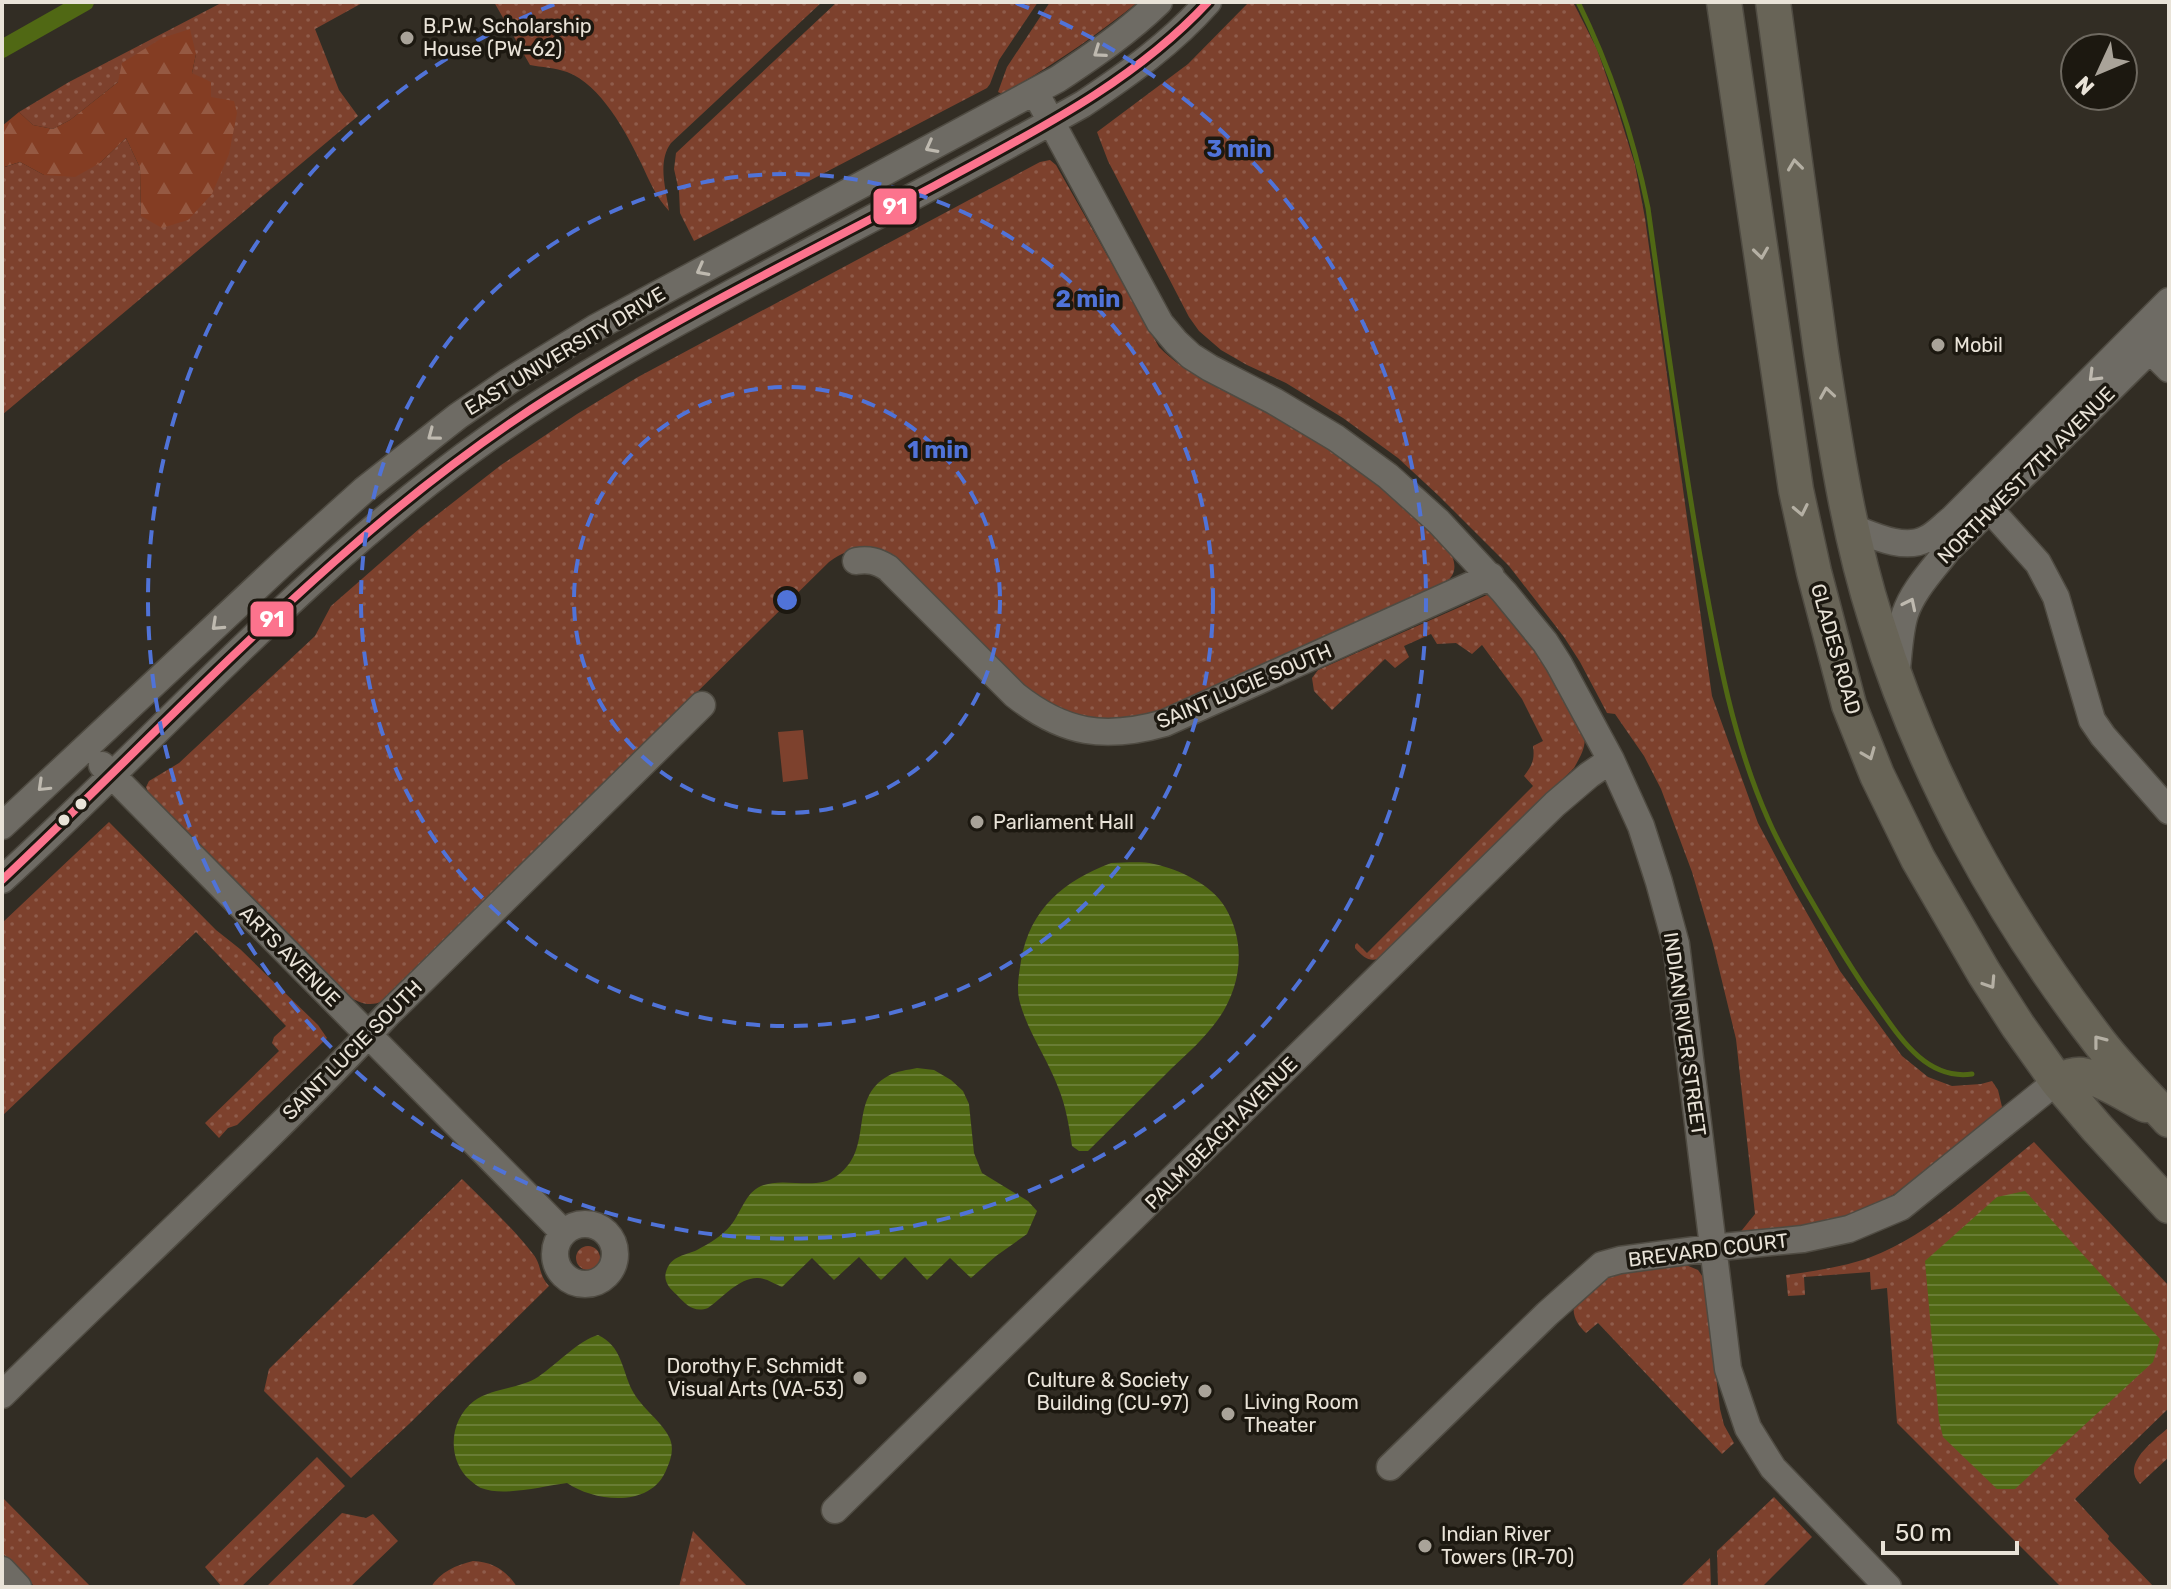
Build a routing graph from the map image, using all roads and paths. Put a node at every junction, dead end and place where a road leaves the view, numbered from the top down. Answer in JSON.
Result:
{"nodes":[{"id":1,"x":1159,"y":2,"type":"edge"},
{"id":2,"x":1208,"y":2,"type":"edge"},
{"id":3,"x":1724,"y":2,"type":"edge"},
{"id":4,"x":1773,"y":2,"type":"edge"},
{"id":5,"x":1035,"y":92,"type":"junction"},
{"id":6,"x":1052,"y":121,"type":"junction"},
{"id":7,"x":1750,"y":176,"type":"junction"},
{"id":8,"x":1804,"y":238,"type":"junction"},
{"id":9,"x":2169,"y":301,"type":"edge"},
{"id":10,"x":2169,"y":331,"type":"edge"},
{"id":11,"x":2142,"y":342,"type":"junction"},
{"id":12,"x":2169,"y":369,"type":"edge"},
{"id":13,"x":1983,"y":501,"type":"junction"},
{"id":14,"x":1851,"y":527,"type":"junction"},
{"id":15,"x":856,"y":561,"type":"dead end"},
{"id":16,"x":1491,"y":576,"type":"junction"},
{"id":17,"x":1896,"y":680,"type":"junction"},
{"id":18,"x":702,"y":705,"type":"dead end"},
{"id":19,"x":85,"y":748,"type":"junction"},
{"id":20,"x":1611,"y":760,"type":"junction"},
{"id":21,"x":112,"y":776,"type":"junction"},
{"id":22,"x":2167,"y":805,"type":"edge"},
{"id":23,"x":2,"y":826,"type":"edge"},
{"id":24,"x":2,"y":880,"type":"edge"},
{"id":25,"x":368,"y":1035,"type":"junction"},
{"id":26,"x":2057,"y":1081,"type":"junction"},
{"id":27,"x":2166,"y":1117,"type":"edge"},
{"id":28,"x":2169,"y":1206,"type":"edge"},
{"id":29,"x":563,"y":1232,"type":"dead end"},
{"id":30,"x":1711,"y":1248,"type":"junction"},
{"id":31,"x":2,"y":1395,"type":"edge"},
{"id":32,"x":1390,"y":1467,"type":"dead end"},
{"id":33,"x":835,"y":1510,"type":"dead end"},
{"id":34,"x":2,"y":1570,"type":"edge"},
{"id":35,"x":18,"y":1587,"type":"edge"},
{"id":36,"x":1888,"y":1587,"type":"edge"}],
"edges":[{"from":1,"to":5,"type":"street","name":"EAST UNIVERSITY DRIVE","one_way":true},
{"from":2,"to":6,"type":"street","name":"EAST UNIVERSITY DRIVE"},
{"from":3,"to":7,"type":"main road","name":"GLADES ROAD"},
{"from":8,"to":4,"type":"main road","one_way":true},
{"from":5,"to":6,"type":"street","name":"INDIAN RIVER STREET"},
{"from":5,"to":19,"type":"street","name":"EAST UNIVERSITY DRIVE","one_way":true},
{"from":6,"to":16,"type":"street","name":"INDIAN RIVER STREET"},
{"from":6,"to":21,"type":"street","name":"EAST UNIVERSITY DRIVE"},
{"from":7,"to":8,"type":"main road"},
{"from":7,"to":26,"type":"main road","name":"GLADES ROAD","one_way":true},
{"from":14,"to":8,"type":"main road","one_way":true},
{"from":9,"to":11,"type":"street","name":"NORTHWEST 7TH AVENUE"},
{"from":10,"to":11,"type":"street","name":"NORTHWEST 7TH AVENUE"},
{"from":11,"to":12,"type":"street"},
{"from":11,"to":13,"type":"street","name":"NORTHWEST 7TH AVENUE"},
{"from":13,"to":14,"type":"street","name":"NORTHWEST 7TH AVENUE"},
{"from":17,"to":13,"type":"street","name":"NORTHWEST 7TH AVENUE","one_way":true},
{"from":13,"to":22,"type":"street"},
{"from":14,"to":17,"type":"main road"},
{"from":15,"to":16,"type":"street","name":"SAINT LUCIE SOUTH"},
{"from":16,"to":20,"type":"street","name":"INDIAN RIVER STREET"},
{"from":27,"to":17,"type":"main road","one_way":true},
{"from":18,"to":25,"type":"street","name":"SAINT LUCIE SOUTH"},
{"from":19,"to":21,"type":"street","name":"ARTS AVENUE"},
{"from":19,"to":23,"type":"street","name":"EAST UNIVERSITY DRIVE","one_way":true},
{"from":20,"to":30,"type":"street","name":"INDIAN RIVER STREET"},
{"from":20,"to":33,"type":"street","name":"PALM BEACH AVENUE"},
{"from":21,"to":24,"type":"street","name":"EAST UNIVERSITY DRIVE"},
{"from":21,"to":25,"type":"street","name":"ARTS AVENUE"},
{"from":25,"to":29,"type":"street","name":"ARTS AVENUE"},
{"from":25,"to":31,"type":"street","name":"SAINT LUCIE SOUTH"},
{"from":26,"to":27,"type":"main road"},
{"from":26,"to":28,"type":"main road","name":"GLADES ROAD"},
{"from":26,"to":30,"type":"street","name":"BREVARD COURT"},
{"from":30,"to":32,"type":"street","name":"BREVARD COURT"},
{"from":30,"to":36,"type":"street","name":"INDIAN RIVER STREET"},
{"from":34,"to":35,"type":"street"}]}
